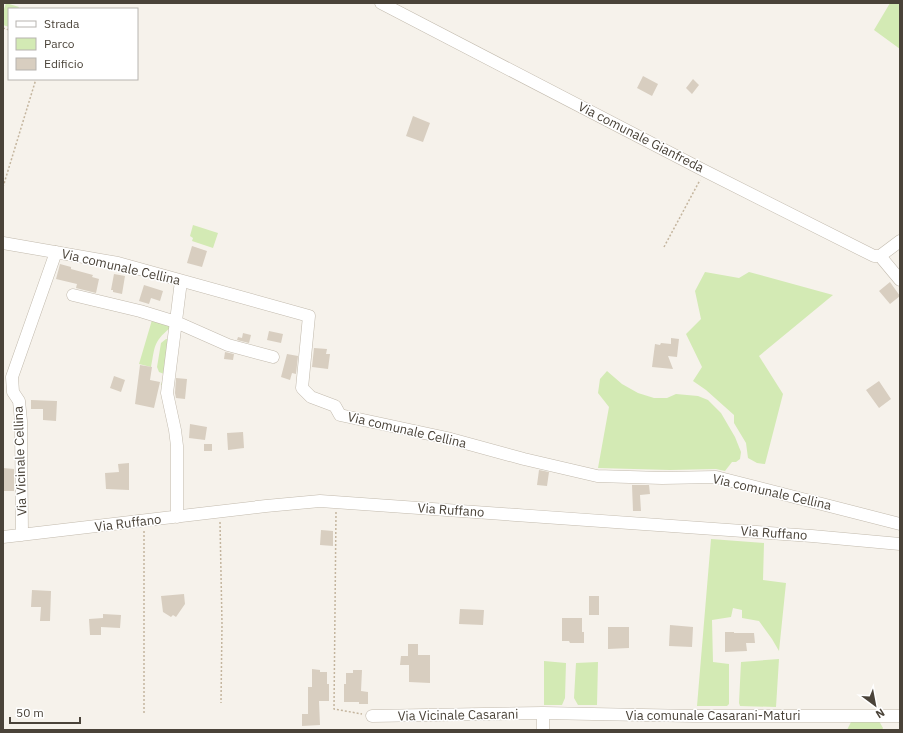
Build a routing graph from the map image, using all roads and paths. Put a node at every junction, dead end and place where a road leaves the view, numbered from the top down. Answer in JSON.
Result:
{"nodes":[{"id":1,"x":381,"y":3,"type":"edge"},
{"id":2,"x":36,"y":80,"type":"edge"},
{"id":3,"x":705,"y":171,"type":"junction"},
{"id":4,"x":3,"y":186,"type":"edge"},
{"id":5,"x":900,"y":241,"type":"edge"},
{"id":6,"x":3,"y":243,"type":"edge"},
{"id":7,"x":664,"y":247,"type":"dead end"},
{"id":8,"x":56,"y":252,"type":"junction"},
{"id":9,"x":880,"y":256,"type":"junction"},
{"id":10,"x":900,"y":280,"type":"edge"},
{"id":11,"x":181,"y":281,"type":"junction"},
{"id":12,"x":73,"y":295,"type":"dead end"},
{"id":13,"x":176,"y":322,"type":"junction"},
{"id":14,"x":273,"y":357,"type":"dead end"},
{"id":15,"x":336,"y":502,"type":"junction"},
{"id":16,"x":220,"y":512,"type":"junction"},
{"id":17,"x":177,"y":517,"type":"junction"},
{"id":18,"x":144,"y":521,"type":"junction"},
{"id":19,"x":900,"y":524,"type":"edge"},
{"id":20,"x":22,"y":535,"type":"junction"},
{"id":21,"x":3,"y":537,"type":"edge"},
{"id":22,"x":900,"y":544,"type":"edge"},
{"id":23,"x":221,"y":703,"type":"dead end"},
{"id":24,"x":543,"y":713,"type":"junction"},
{"id":25,"x":144,"y":715,"type":"dead end"},
{"id":26,"x":372,"y":716,"type":"joint"},
{"id":27,"x":900,"y":716,"type":"edge"},
{"id":28,"x":543,"y":730,"type":"edge"}],
"edges":[{"from":1,"to":3,"type":"street","name":"Via comunale Gianfreda"},
{"from":2,"to":4,"type":"path"},
{"from":3,"to":7,"type":"path"},
{"from":3,"to":9,"type":"street","name":"Via comunale Gianfreda"},
{"from":5,"to":9,"type":"street"},
{"from":6,"to":8,"type":"street","name":"Via comunale Cellina"},
{"from":8,"to":11,"type":"street","name":"Via comunale Cellina"},
{"from":8,"to":20,"type":"street","name":"Via Vicinale Cellina"},
{"from":9,"to":10,"type":"street"},
{"from":11,"to":13,"type":"street"},
{"from":11,"to":19,"type":"street","name":"Via comunale Cellina"},
{"from":12,"to":13,"type":"street"},
{"from":13,"to":14,"type":"street"},
{"from":13,"to":17,"type":"street"},
{"from":15,"to":16,"type":"street","name":"Via Ruffano"},
{"from":15,"to":22,"type":"street","name":"Via Ruffano"},
{"from":15,"to":26,"type":"path"},
{"from":16,"to":17,"type":"street","name":"Via Ruffano"},
{"from":16,"to":23,"type":"path"},
{"from":17,"to":18,"type":"street","name":"Via Ruffano"},
{"from":18,"to":20,"type":"street","name":"Via Ruffano"},
{"from":18,"to":25,"type":"path"},
{"from":20,"to":21,"type":"street","name":"Via Ruffano"},
{"from":24,"to":26,"type":"street","name":"Via Vicinale Casarani"},
{"from":24,"to":27,"type":"street","name":"Via comunale Casarani-Maturi"},
{"from":24,"to":28,"type":"street"}]}
